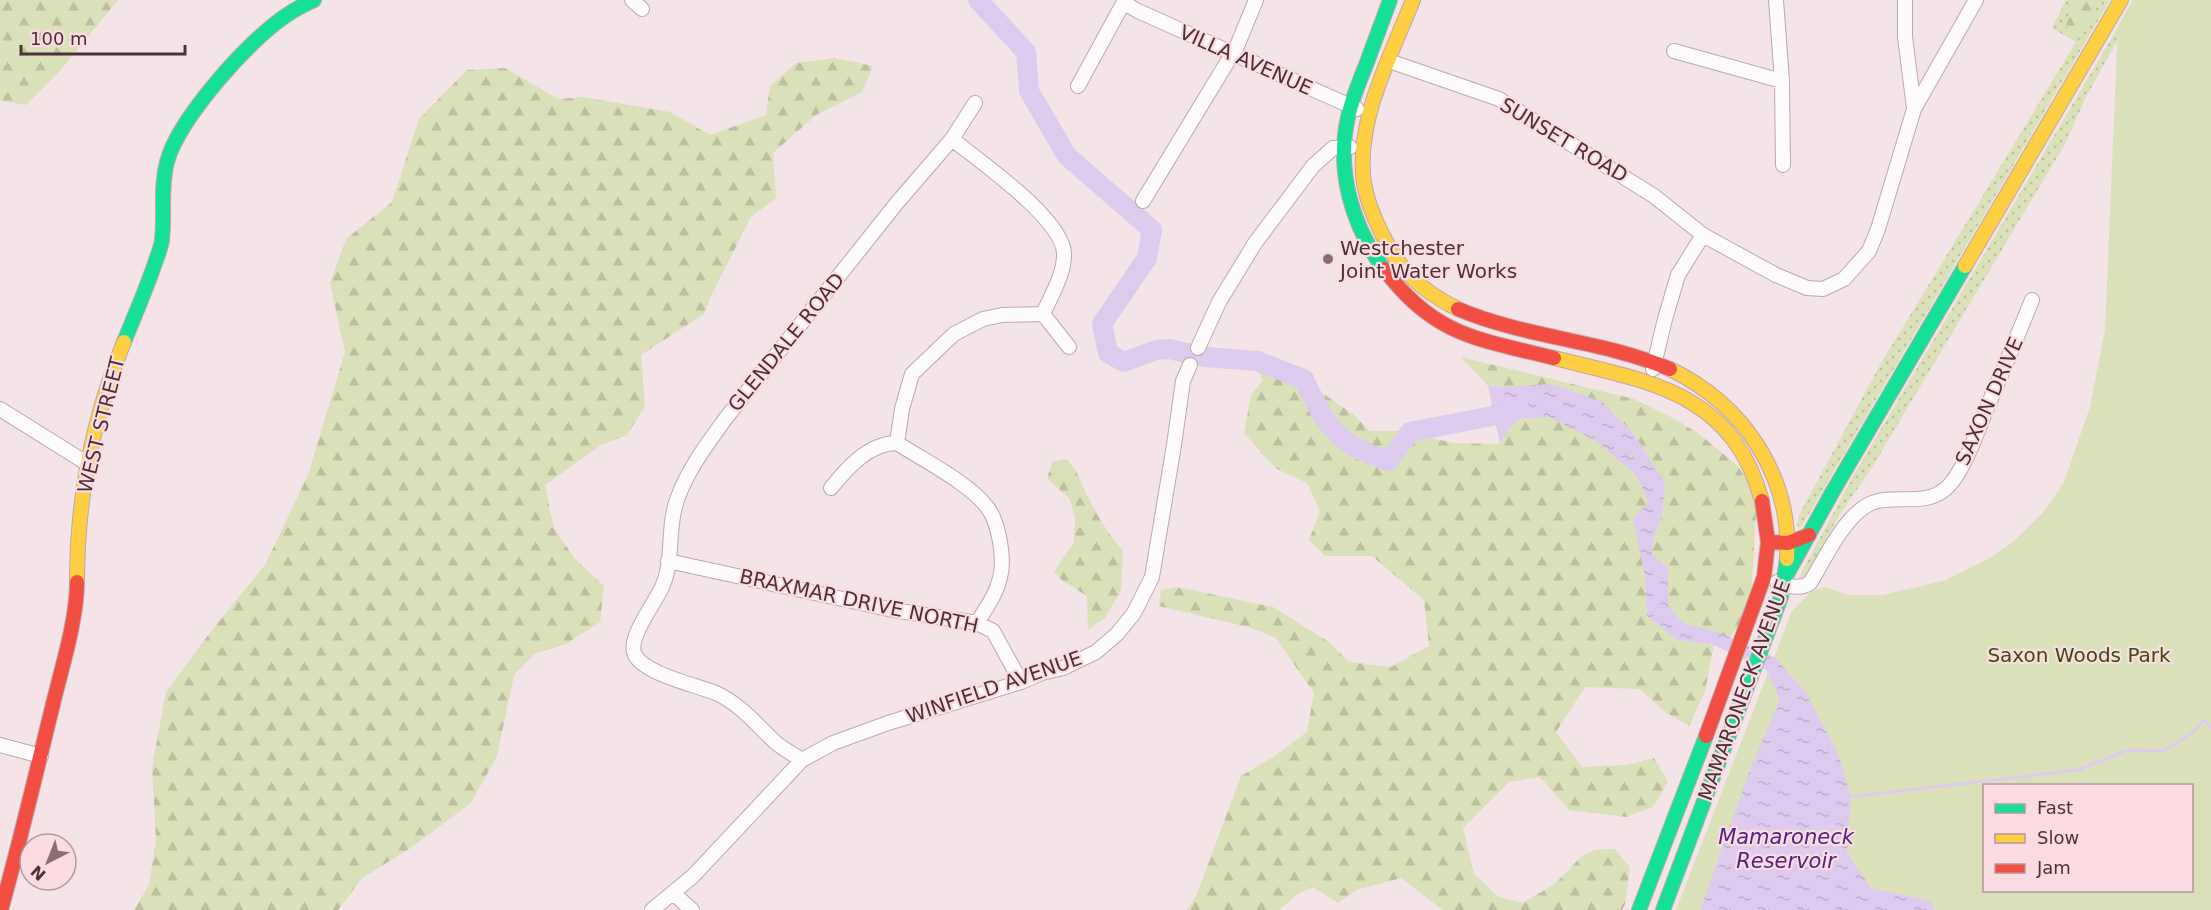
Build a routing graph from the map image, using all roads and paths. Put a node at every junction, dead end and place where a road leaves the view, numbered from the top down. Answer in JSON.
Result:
{"nodes":[{"id":1,"x":314,"y":0,"type":"edge"},
{"id":2,"x":1125,"y":0,"type":"edge"},
{"id":3,"x":1256,"y":0,"type":"edge"},
{"id":4,"x":1390,"y":0,"type":"edge"},
{"id":5,"x":1413,"y":0,"type":"edge"},
{"id":6,"x":1776,"y":0,"type":"edge"},
{"id":7,"x":1905,"y":0,"type":"edge"},
{"id":8,"x":1976,"y":0,"type":"edge"},
{"id":9,"x":2121,"y":0,"type":"edge"},
{"id":10,"x":1674,"y":51,"type":"dead end"},
{"id":11,"x":1232,"y":54,"type":"junction"},
{"id":12,"x":1389,"y":61,"type":"junction"},
{"id":13,"x":1782,"y":81,"type":"junction"},
{"id":14,"x":1078,"y":86,"type":"dead end"},
{"id":15,"x":975,"y":103,"type":"dead end"},
{"id":16,"x":1351,"y":106,"type":"junction"},
{"id":17,"x":1914,"y":109,"type":"junction"},
{"id":18,"x":1370,"y":115,"type":"junction"},
{"id":19,"x":952,"y":139,"type":"junction"},
{"id":20,"x":1343,"y":146,"type":"junction"},
{"id":21,"x":1364,"y":148,"type":"junction"},
{"id":22,"x":1783,"y":165,"type":"dead end"},
{"id":23,"x":1143,"y":201,"type":"dead end"},
{"id":24,"x":1703,"y":235,"type":"junction"},
{"id":25,"x":2032,"y":300,"type":"dead end"},
{"id":26,"x":1043,"y":314,"type":"junction"},
{"id":27,"x":1069,"y":347,"type":"dead end"},
{"id":28,"x":1198,"y":348,"type":"dead end"},
{"id":29,"x":1655,"y":363,"type":"junction"},
{"id":30,"x":1190,"y":364,"type":"dead end"},
{"id":31,"x":1650,"y":382,"type":"junction"},
{"id":32,"x":0,"y":409,"type":"edge"},
{"id":33,"x":897,"y":443,"type":"junction"},
{"id":34,"x":88,"y":464,"type":"junction"},
{"id":35,"x":831,"y":488,"type":"dead end"},
{"id":36,"x":1809,"y":535,"type":"junction"},
{"id":37,"x":1769,"y":542,"type":"junction"},
{"id":38,"x":1788,"y":543,"type":"junction"},
{"id":39,"x":668,"y":561,"type":"junction"},
{"id":40,"x":1764,"y":578,"type":"junction"},
{"id":41,"x":1785,"y":579,"type":"junction"},
{"id":42,"x":976,"y":623,"type":"junction"},
{"id":43,"x":1021,"y":682,"type":"junction"},
{"id":44,"x":0,"y":745,"type":"edge"},
{"id":45,"x":41,"y":756,"type":"junction"},
{"id":46,"x":802,"y":760,"type":"junction"},
{"id":47,"x":673,"y":892,"type":"junction"},
{"id":48,"x":1,"y":910,"type":"edge"},
{"id":49,"x":652,"y":910,"type":"edge"},
{"id":50,"x":692,"y":910,"type":"edge"},
{"id":51,"x":1640,"y":910,"type":"edge"},
{"id":52,"x":1663,"y":910,"type":"edge"}],
"edges":[{"from":1,"to":34,"type":"main road","name":"WEST STREET"},
{"from":2,"to":11,"type":"street","name":"VILLA AVENUE"},
{"from":2,"to":14,"type":"street"},
{"from":3,"to":11,"type":"street"},
{"from":4,"to":16,"type":"main road","name":"MAMARONECK AVENUE"},
{"from":5,"to":12,"type":"main road","name":"MAMARONECK AVENUE"},
{"from":6,"to":13,"type":"street"},
{"from":7,"to":17,"type":"street"},
{"from":8,"to":17,"type":"street"},
{"from":9,"to":36,"type":"main road"},
{"from":10,"to":13,"type":"street"},
{"from":11,"to":16,"type":"street","name":"VILLA AVENUE"},
{"from":11,"to":23,"type":"street"},
{"from":12,"to":18,"type":"main road","name":"MAMARONECK AVENUE"},
{"from":12,"to":24,"type":"street","name":"SUNSET ROAD"},
{"from":13,"to":22,"type":"street"},
{"from":15,"to":19,"type":"street","name":"GLENDALE ROAD"},
{"from":16,"to":18,"type":"street","name":"VILLA AVENUE"},
{"from":16,"to":20,"type":"main road","name":"MAMARONECK AVENUE"},
{"from":17,"to":24,"type":"street","name":"SUNSET ROAD"},
{"from":18,"to":21,"type":"main road","name":"MAMARONECK AVENUE"},
{"from":19,"to":26,"type":"street"},
{"from":19,"to":39,"type":"street","name":"GLENDALE ROAD"},
{"from":20,"to":21,"type":"street"},
{"from":20,"to":28,"type":"street"},
{"from":20,"to":31,"type":"main road","name":"MAMARONECK AVENUE"},
{"from":21,"to":29,"type":"main road","name":"MAMARONECK AVENUE"},
{"from":24,"to":29,"type":"street"},
{"from":25,"to":41,"type":"street","name":"SAXON DRIVE"},
{"from":26,"to":27,"type":"street"},
{"from":26,"to":33,"type":"street"},
{"from":29,"to":31,"type":"street"},
{"from":29,"to":38,"type":"main road","name":"MAMARONECK AVENUE"},
{"from":30,"to":43,"type":"street","name":"WINFIELD AVENUE"},
{"from":31,"to":37,"type":"main road","name":"MAMARONECK AVENUE"},
{"from":32,"to":34,"type":"street"},
{"from":33,"to":35,"type":"street"},
{"from":33,"to":42,"type":"street"},
{"from":34,"to":45,"type":"main road","name":"WEST STREET"},
{"from":36,"to":38,"type":"main road"},
{"from":36,"to":41,"type":"main road"},
{"from":37,"to":38,"type":"main road"},
{"from":37,"to":40,"type":"main road","name":"MAMARONECK AVENUE"},
{"from":38,"to":41,"type":"main road","name":"MAMARONECK AVENUE"},
{"from":39,"to":42,"type":"street","name":"BRAXMAR DRIVE NORTH"},
{"from":39,"to":46,"type":"street","name":"GLENDALE ROAD"},
{"from":40,"to":41,"type":"street","name":"SAXON DRIVE"},
{"from":40,"to":51,"type":"main road","name":"MAMARONECK AVENUE"},
{"from":41,"to":52,"type":"main road","name":"MAMARONECK AVENUE"},
{"from":42,"to":43,"type":"street","name":"BRAXMAR DRIVE NORTH"},
{"from":43,"to":46,"type":"street","name":"WINFIELD AVENUE"},
{"from":44,"to":45,"type":"street"},
{"from":45,"to":48,"type":"main road","name":"WEST STREET"},
{"from":46,"to":47,"type":"street","name":"WINFIELD AVENUE"},
{"from":47,"to":49,"type":"street","name":"WINFIELD AVENUE"},
{"from":47,"to":50,"type":"street"}]}
